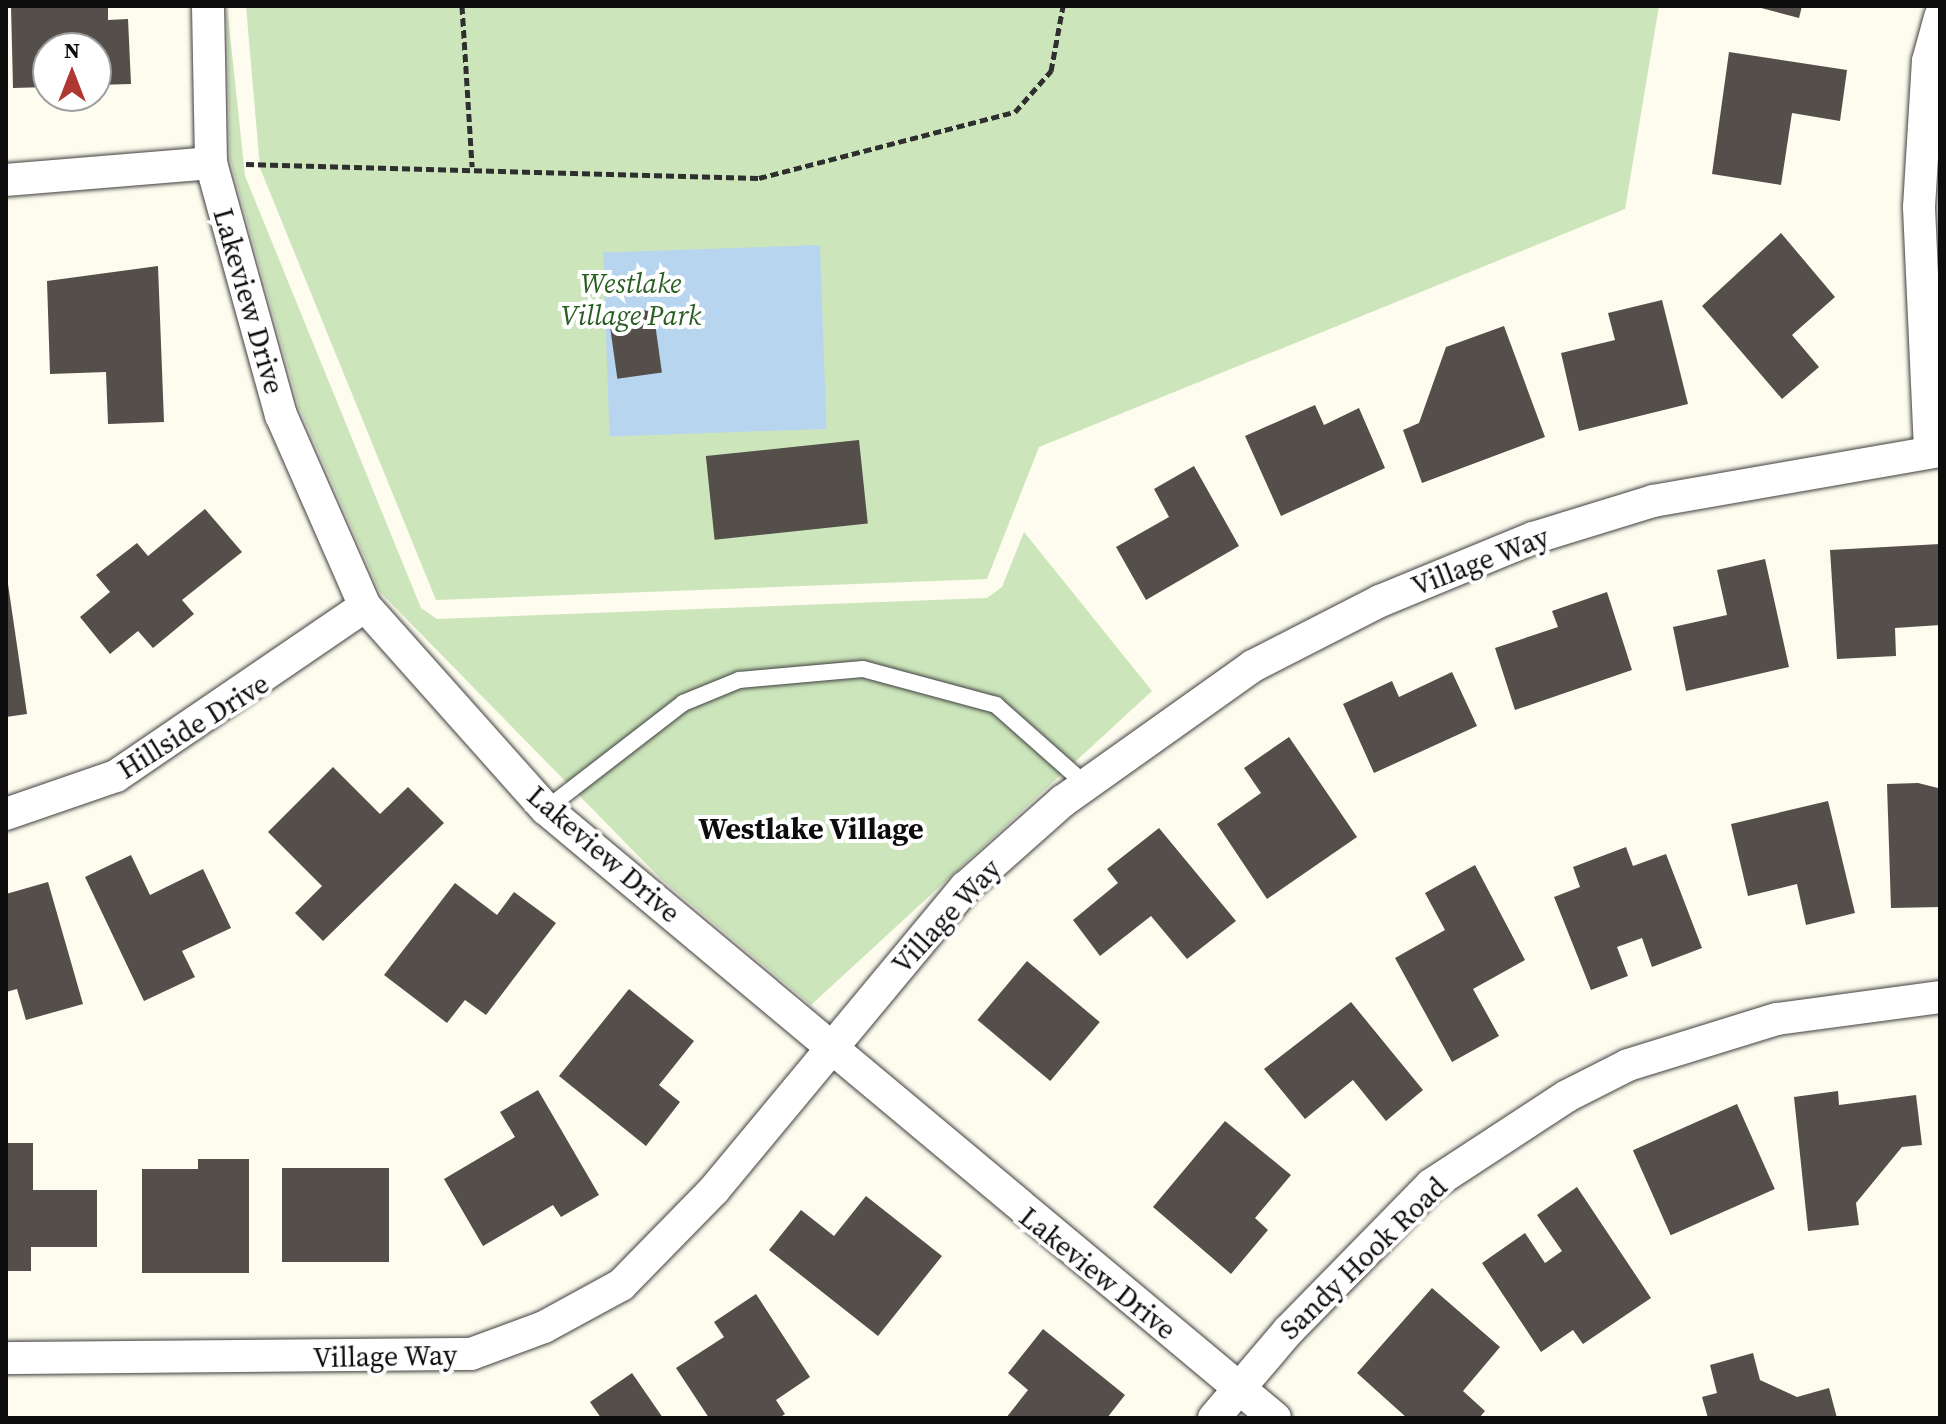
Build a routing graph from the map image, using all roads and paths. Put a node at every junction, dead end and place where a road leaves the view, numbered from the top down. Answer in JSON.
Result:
{"nodes":[{"id":1,"x":208,"y":6,"type":"edge"},
{"id":2,"x":462,"y":6,"type":"edge"},
{"id":3,"x":1063,"y":6,"type":"edge"},
{"id":4,"x":1940,"y":17,"type":"edge"},
{"id":5,"x":211,"y":163,"type":"junction"},
{"id":6,"x":472,"y":167,"type":"junction"},
{"id":7,"x":6,"y":180,"type":"edge"},
{"id":8,"x":1935,"y":450,"type":"edge"},
{"id":9,"x":365,"y":606,"type":"junction"},
{"id":10,"x":1085,"y":784,"type":"junction"},
{"id":11,"x":546,"y":809,"type":"junction"},
{"id":12,"x":6,"y":814,"type":"edge"},
{"id":13,"x":1940,"y":997,"type":"edge"},
{"id":14,"x":828,"y":1047,"type":"junction"},
{"id":15,"x":6,"y":1358,"type":"edge"},
{"id":16,"x":1238,"y":1387,"type":"junction"},
{"id":17,"x":1214,"y":1418,"type":"edge"},
{"id":18,"x":1275,"y":1418,"type":"edge"}],
"edges":[{"from":1,"to":5,"type":"street","name":"Lakeview Drive"},
{"from":2,"to":6,"type":"path"},
{"from":3,"to":6,"type":"path"},
{"from":4,"to":8,"type":"street"},
{"from":5,"to":6,"type":"path"},
{"from":5,"to":7,"type":"street"},
{"from":5,"to":9,"type":"street","name":"Lakeview Drive"},
{"from":8,"to":10,"type":"street","name":"Village Way"},
{"from":9,"to":11,"type":"street","name":"Lakeview Drive"},
{"from":9,"to":12,"type":"street","name":"Hillside Drive"},
{"from":10,"to":11,"type":"lane"},
{"from":10,"to":14,"type":"street","name":"Village Way"},
{"from":11,"to":14,"type":"street","name":"Lakeview Drive"},
{"from":13,"to":16,"type":"street","name":"Sandy Hook Road"},
{"from":14,"to":15,"type":"street","name":"Village Way"},
{"from":14,"to":16,"type":"street","name":"Lakeview Drive"},
{"from":16,"to":17,"type":"street","name":"Sandy Hook Road"},
{"from":16,"to":18,"type":"street","name":"Lakeview Drive"}]}
